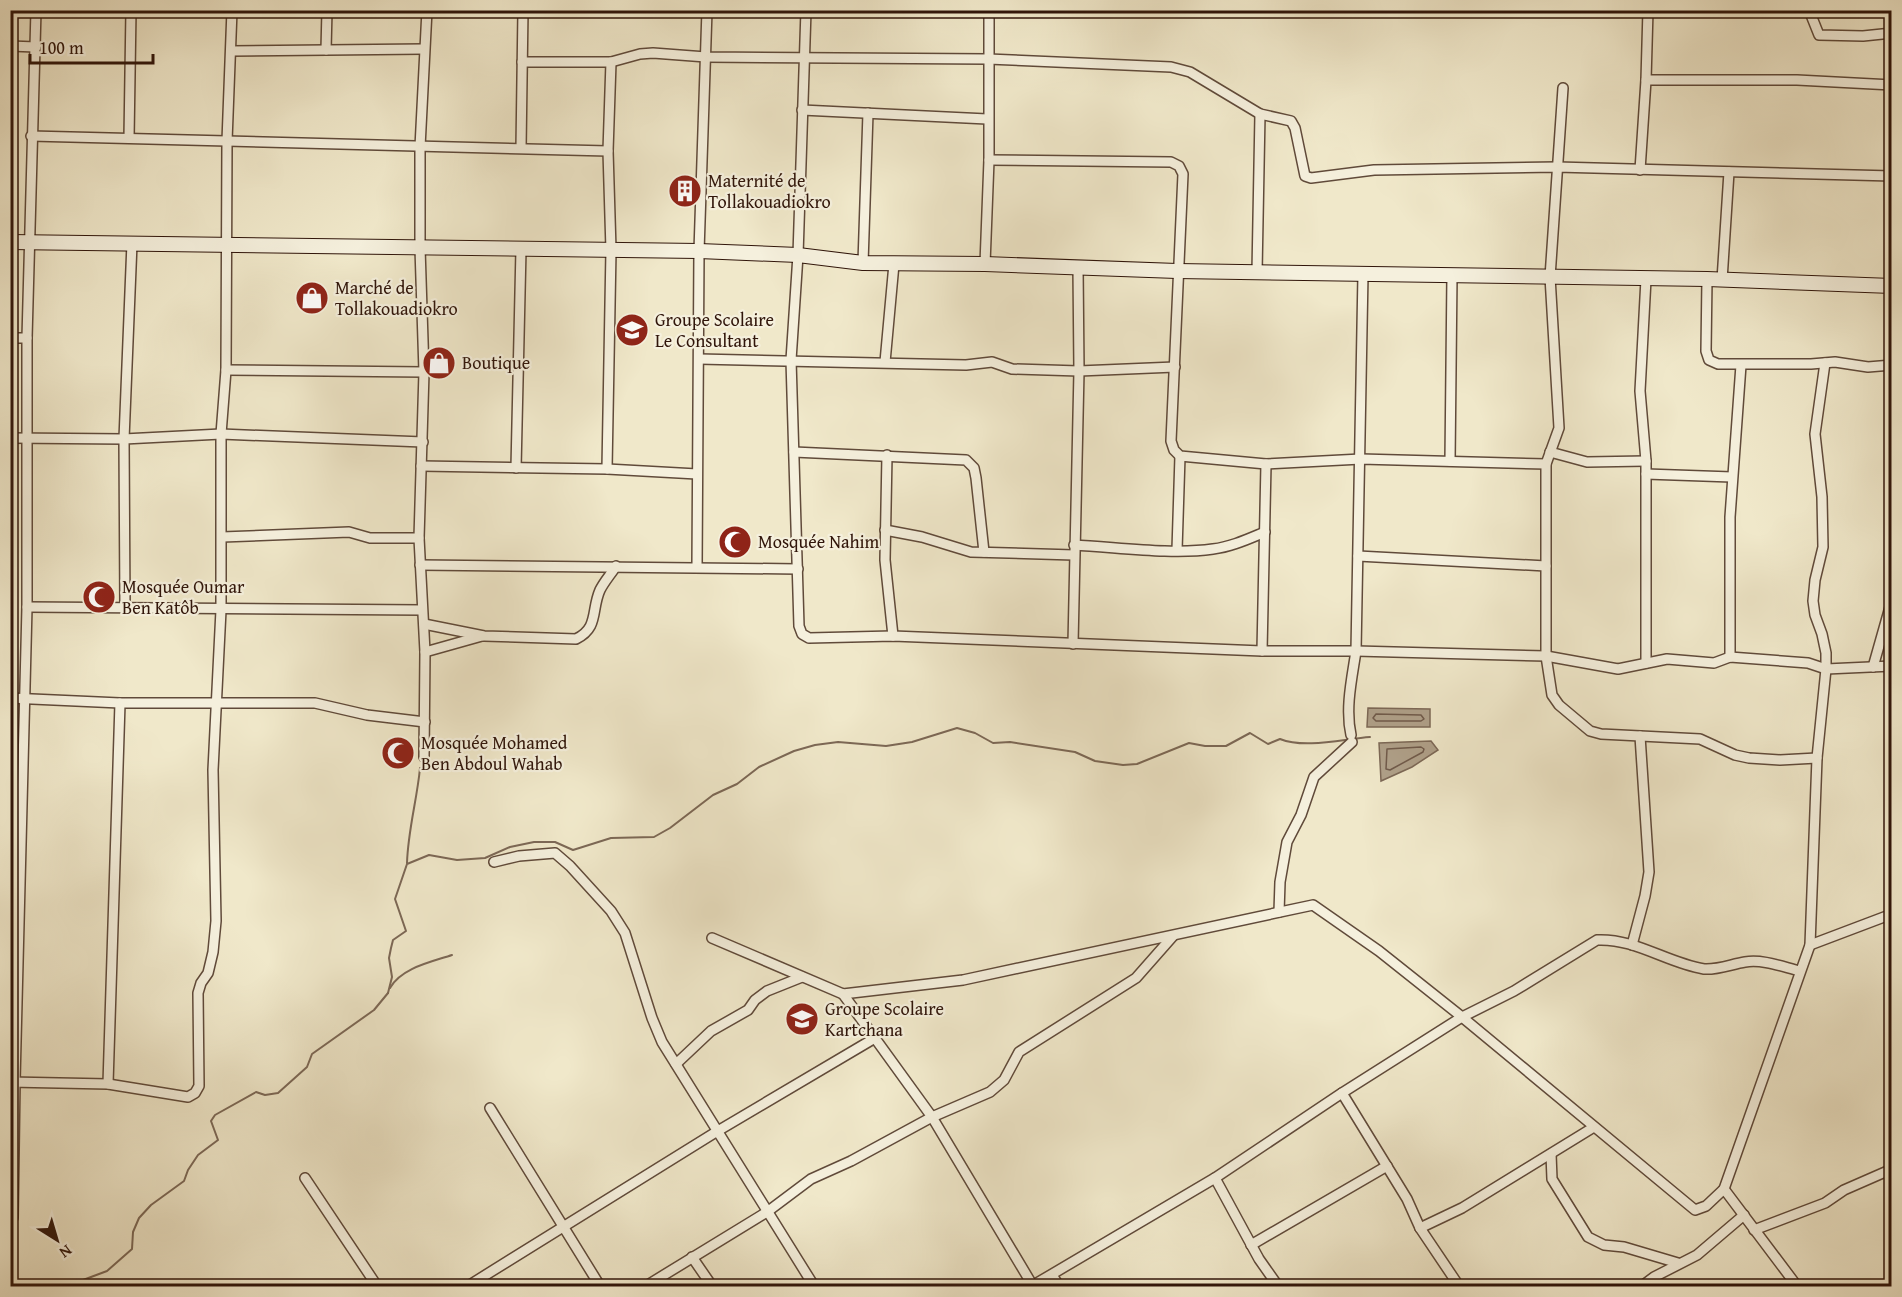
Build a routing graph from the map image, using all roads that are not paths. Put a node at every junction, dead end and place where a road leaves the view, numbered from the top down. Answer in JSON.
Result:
{"nodes":[{"id":1,"x":36,"y":10,"type":"edge"},
{"id":2,"x":131,"y":10,"type":"edge"},
{"id":3,"x":232,"y":10,"type":"edge"},
{"id":4,"x":327,"y":10,"type":"edge"},
{"id":5,"x":427,"y":10,"type":"edge"},
{"id":6,"x":523,"y":10,"type":"edge"},
{"id":7,"x":707,"y":10,"type":"edge"},
{"id":8,"x":806,"y":10,"type":"edge"},
{"id":9,"x":989,"y":10,"type":"edge"},
{"id":10,"x":1809,"y":10,"type":"edge"},
{"id":11,"x":1648,"y":11,"type":"edge"},
{"id":12,"x":1892,"y":33,"type":"edge"},
{"id":13,"x":10,"y":46,"type":"edge"},
{"id":14,"x":36,"y":46,"type":"junction"},
{"id":15,"x":424,"y":49,"type":"junction"},
{"id":16,"x":326,"y":50,"type":"junction"},
{"id":17,"x":231,"y":51,"type":"junction"},
{"id":18,"x":706,"y":57,"type":"junction"},
{"id":19,"x":804,"y":59,"type":"junction"},
{"id":20,"x":988,"y":59,"type":"junction"},
{"id":21,"x":522,"y":62,"type":"junction"},
{"id":22,"x":611,"y":62,"type":"junction"},
{"id":23,"x":1646,"y":80,"type":"junction"},
{"id":24,"x":1892,"y":85,"type":"edge"},
{"id":25,"x":1563,"y":88,"type":"dead end"},
{"id":26,"x":802,"y":110,"type":"junction"},
{"id":27,"x":868,"y":113,"type":"junction"},
{"id":28,"x":1260,"y":114,"type":"junction"},
{"id":29,"x":987,"y":118,"type":"junction"},
{"id":30,"x":31,"y":136,"type":"junction"},
{"id":31,"x":129,"y":138,"type":"junction"},
{"id":32,"x":227,"y":141,"type":"junction"},
{"id":33,"x":420,"y":147,"type":"junction"},
{"id":34,"x":521,"y":147,"type":"junction"},
{"id":35,"x":609,"y":151,"type":"junction"},
{"id":36,"x":988,"y":160,"type":"junction"},
{"id":37,"x":1557,"y":167,"type":"junction"},
{"id":38,"x":1640,"y":170,"type":"junction"},
{"id":39,"x":1729,"y":172,"type":"junction"},
{"id":40,"x":1892,"y":176,"type":"edge"},
{"id":41,"x":10,"y":242,"type":"edge"},
{"id":42,"x":29,"y":242,"type":"junction"},
{"id":43,"x":132,"y":243,"type":"junction"},
{"id":44,"x":228,"y":245,"type":"junction"},
{"id":45,"x":420,"y":248,"type":"junction"},
{"id":46,"x":521,"y":249,"type":"junction"},
{"id":47,"x":611,"y":250,"type":"junction"},
{"id":48,"x":699,"y":251,"type":"junction"},
{"id":49,"x":798,"y":255,"type":"junction"},
{"id":50,"x":863,"y":263,"type":"junction"},
{"id":51,"x":894,"y":264,"type":"junction"},
{"id":52,"x":985,"y":264,"type":"junction"},
{"id":53,"x":1078,"y":268,"type":"junction"},
{"id":54,"x":1177,"y":271,"type":"junction"},
{"id":55,"x":1257,"y":272,"type":"junction"},
{"id":56,"x":1363,"y":274,"type":"junction"},
{"id":57,"x":1452,"y":275,"type":"junction"},
{"id":58,"x":1550,"y":277,"type":"junction"},
{"id":59,"x":1646,"y":279,"type":"junction"},
{"id":60,"x":1707,"y":279,"type":"junction"},
{"id":61,"x":1722,"y":280,"type":"junction"},
{"id":62,"x":1892,"y":286,"type":"edge"},
{"id":63,"x":10,"y":338,"type":"edge"},
{"id":64,"x":27,"y":338,"type":"junction"},
{"id":65,"x":699,"y":359,"type":"junction"},
{"id":66,"x":791,"y":360,"type":"junction"},
{"id":67,"x":885,"y":362,"type":"junction"},
{"id":68,"x":1825,"y":363,"type":"junction"},
{"id":69,"x":1741,"y":365,"type":"junction"},
{"id":70,"x":1892,"y":365,"type":"edge"},
{"id":71,"x":1175,"y":367,"type":"junction"},
{"id":72,"x":226,"y":370,"type":"junction"},
{"id":73,"x":1079,"y":371,"type":"junction"},
{"id":74,"x":424,"y":372,"type":"junction"},
{"id":75,"x":222,"y":434,"type":"junction"},
{"id":76,"x":10,"y":438,"type":"edge"},
{"id":77,"x":28,"y":438,"type":"junction"},
{"id":78,"x":124,"y":439,"type":"junction"},
{"id":79,"x":423,"y":442,"type":"junction"},
{"id":80,"x":794,"y":452,"type":"junction"},
{"id":81,"x":1550,"y":452,"type":"junction"},
{"id":82,"x":887,"y":455,"type":"junction"},
{"id":83,"x":1180,"y":456,"type":"junction"},
{"id":84,"x":1360,"y":459,"type":"junction"},
{"id":85,"x":1450,"y":461,"type":"junction"},
{"id":86,"x":1646,"y":461,"type":"junction"},
{"id":87,"x":1266,"y":464,"type":"junction"},
{"id":88,"x":1546,"y":464,"type":"junction"},
{"id":89,"x":421,"y":466,"type":"junction"},
{"id":90,"x":516,"y":468,"type":"junction"},
{"id":91,"x":607,"y":469,"type":"junction"},
{"id":92,"x":697,"y":474,"type":"junction"},
{"id":93,"x":1646,"y":474,"type":"junction"},
{"id":94,"x":1732,"y":477,"type":"junction"},
{"id":95,"x":885,"y":530,"type":"junction"},
{"id":96,"x":1265,"y":531,"type":"junction"},
{"id":97,"x":222,"y":537,"type":"junction"},
{"id":98,"x":419,"y":538,"type":"junction"},
{"id":99,"x":1074,"y":550,"type":"junction"},
{"id":100,"x":1177,"y":550,"type":"junction"},
{"id":101,"x":984,"y":552,"type":"junction"},
{"id":102,"x":1358,"y":556,"type":"junction"},
{"id":103,"x":420,"y":565,"type":"junction"},
{"id":104,"x":616,"y":566,"type":"junction"},
{"id":105,"x":1546,"y":566,"type":"junction"},
{"id":106,"x":697,"y":567,"type":"junction"},
{"id":107,"x":798,"y":569,"type":"junction"},
{"id":108,"x":1892,"y":600,"type":"edge"},
{"id":109,"x":27,"y":607,"type":"junction"},
{"id":110,"x":125,"y":608,"type":"junction"},
{"id":111,"x":221,"y":609,"type":"junction"},
{"id":112,"x":422,"y":610,"type":"junction"},
{"id":113,"x":424,"y":624,"type":"junction"},
{"id":114,"x":484,"y":636,"type":"junction"},
{"id":115,"x":893,"y":636,"type":"junction"},
{"id":116,"x":1073,"y":644,"type":"junction"},
{"id":117,"x":1262,"y":651,"type":"junction"},
{"id":118,"x":1356,"y":651,"type":"junction"},
{"id":119,"x":425,"y":652,"type":"junction"},
{"id":120,"x":1546,"y":656,"type":"junction"},
{"id":121,"x":1730,"y":657,"type":"junction"},
{"id":122,"x":1646,"y":663,"type":"junction"},
{"id":123,"x":1892,"y":666,"type":"edge"},
{"id":124,"x":1873,"y":667,"type":"junction"},
{"id":125,"x":1826,"y":669,"type":"junction"},
{"id":126,"x":10,"y":698,"type":"edge"},
{"id":127,"x":26,"y":698,"type":"junction"},
{"id":128,"x":120,"y":703,"type":"junction"},
{"id":129,"x":218,"y":704,"type":"junction"},
{"id":130,"x":425,"y":722,"type":"junction"},
{"id":131,"x":1640,"y":736,"type":"junction"},
{"id":132,"x":424,"y":757,"type":"dead end"},
{"id":133,"x":1817,"y":758,"type":"junction"},
{"id":134,"x":494,"y":862,"type":"dead end"},
{"id":135,"x":1279,"y":912,"type":"junction"},
{"id":136,"x":1892,"y":914,"type":"edge"},
{"id":137,"x":1173,"y":936,"type":"junction"},
{"id":138,"x":712,"y":938,"type":"dead end"},
{"id":139,"x":1632,"y":945,"type":"junction"},
{"id":140,"x":1810,"y":945,"type":"junction"},
{"id":141,"x":1800,"y":971,"type":"junction"},
{"id":142,"x":802,"y":978,"type":"junction"},
{"id":143,"x":843,"y":994,"type":"junction"},
{"id":144,"x":1462,"y":1017,"type":"junction"},
{"id":145,"x":875,"y":1038,"type":"junction"},
{"id":146,"x":676,"y":1064,"type":"junction"},
{"id":147,"x":13,"y":1081,"type":"edge"},
{"id":148,"x":108,"y":1084,"type":"junction"},
{"id":149,"x":1342,"y":1093,"type":"junction"},
{"id":150,"x":490,"y":1108,"type":"dead end"},
{"id":151,"x":932,"y":1117,"type":"junction"},
{"id":152,"x":1594,"y":1127,"type":"junction"},
{"id":153,"x":716,"y":1132,"type":"junction"},
{"id":154,"x":1551,"y":1154,"type":"junction"},
{"id":155,"x":1387,"y":1166,"type":"junction"},
{"id":156,"x":1892,"y":1169,"type":"edge"},
{"id":157,"x":305,"y":1178,"type":"dead end"},
{"id":158,"x":1215,"y":1178,"type":"junction"},
{"id":159,"x":1724,"y":1189,"type":"junction"},
{"id":160,"x":766,"y":1212,"type":"junction"},
{"id":161,"x":1744,"y":1215,"type":"junction"},
{"id":162,"x":13,"y":1218,"type":"dead end"},
{"id":163,"x":564,"y":1228,"type":"junction"},
{"id":164,"x":1420,"y":1228,"type":"junction"},
{"id":165,"x":1754,"y":1230,"type":"junction"},
{"id":166,"x":1251,"y":1245,"type":"junction"},
{"id":167,"x":692,"y":1257,"type":"junction"},
{"id":168,"x":1678,"y":1263,"type":"junction"},
{"id":169,"x":1052,"y":1275,"type":"junction"},
{"id":170,"x":1033,"y":1286,"type":"edge"},
{"id":171,"x":376,"y":1287,"type":"edge"},
{"id":172,"x":468,"y":1287,"type":"edge"},
{"id":173,"x":600,"y":1287,"type":"edge"},
{"id":174,"x":646,"y":1287,"type":"edge"},
{"id":175,"x":712,"y":1287,"type":"edge"},
{"id":176,"x":814,"y":1287,"type":"edge"},
{"id":177,"x":1059,"y":1287,"type":"edge"},
{"id":178,"x":1278,"y":1287,"type":"edge"},
{"id":179,"x":1459,"y":1287,"type":"edge"},
{"id":180,"x":1642,"y":1287,"type":"edge"},
{"id":181,"x":1797,"y":1287,"type":"edge"}],
"edges":[{"from":1,"to":14,"type":"street"},
{"from":2,"to":31,"type":"street"},
{"from":3,"to":17,"type":"street"},
{"from":4,"to":16,"type":"street"},
{"from":5,"to":15,"type":"street"},
{"from":6,"to":21,"type":"street"},
{"from":7,"to":18,"type":"street"},
{"from":8,"to":19,"type":"street"},
{"from":9,"to":20,"type":"street"},
{"from":10,"to":12,"type":"street"},
{"from":11,"to":23,"type":"street"},
{"from":13,"to":14,"type":"street"},
{"from":14,"to":30,"type":"street"},
{"from":15,"to":16,"type":"street"},
{"from":15,"to":33,"type":"street"},
{"from":16,"to":17,"type":"street"},
{"from":17,"to":32,"type":"street"},
{"from":18,"to":19,"type":"street"},
{"from":18,"to":22,"type":"street"},
{"from":18,"to":48,"type":"street"},
{"from":19,"to":20,"type":"street"},
{"from":19,"to":26,"type":"street"},
{"from":20,"to":28,"type":"street"},
{"from":20,"to":29,"type":"street"},
{"from":21,"to":22,"type":"street"},
{"from":21,"to":34,"type":"street"},
{"from":22,"to":35,"type":"street"},
{"from":23,"to":24,"type":"street"},
{"from":23,"to":38,"type":"street"},
{"from":25,"to":37,"type":"street"},
{"from":26,"to":27,"type":"street"},
{"from":26,"to":49,"type":"street"},
{"from":27,"to":29,"type":"street"},
{"from":27,"to":50,"type":"street"},
{"from":28,"to":37,"type":"street"},
{"from":28,"to":55,"type":"street"},
{"from":29,"to":36,"type":"street"},
{"from":30,"to":31,"type":"street"},
{"from":30,"to":42,"type":"street"},
{"from":31,"to":32,"type":"street"},
{"from":32,"to":33,"type":"street"},
{"from":32,"to":44,"type":"street"},
{"from":33,"to":34,"type":"street"},
{"from":33,"to":45,"type":"street"},
{"from":34,"to":35,"type":"street"},
{"from":35,"to":47,"type":"street"},
{"from":36,"to":52,"type":"street"},
{"from":36,"to":54,"type":"street"},
{"from":37,"to":38,"type":"street"},
{"from":37,"to":58,"type":"street"},
{"from":38,"to":39,"type":"street"},
{"from":39,"to":40,"type":"street"},
{"from":39,"to":61,"type":"street"},
{"from":41,"to":42,"type":"street"},
{"from":42,"to":43,"type":"street"},
{"from":42,"to":64,"type":"street"},
{"from":43,"to":44,"type":"street"},
{"from":43,"to":78,"type":"street"},
{"from":44,"to":45,"type":"street"},
{"from":44,"to":72,"type":"street"},
{"from":45,"to":46,"type":"street"},
{"from":45,"to":74,"type":"street"},
{"from":46,"to":47,"type":"street"},
{"from":46,"to":90,"type":"street"},
{"from":47,"to":48,"type":"street"},
{"from":47,"to":91,"type":"street"},
{"from":48,"to":49,"type":"street"},
{"from":48,"to":65,"type":"street"},
{"from":49,"to":50,"type":"street"},
{"from":49,"to":66,"type":"street"},
{"from":50,"to":51,"type":"street"},
{"from":51,"to":52,"type":"street"},
{"from":51,"to":67,"type":"street"},
{"from":52,"to":53,"type":"street"},
{"from":53,"to":54,"type":"street"},
{"from":53,"to":73,"type":"street"},
{"from":54,"to":55,"type":"street"},
{"from":54,"to":71,"type":"street"},
{"from":55,"to":56,"type":"street"},
{"from":56,"to":57,"type":"street"},
{"from":56,"to":84,"type":"street"},
{"from":57,"to":58,"type":"street"},
{"from":57,"to":85,"type":"street"},
{"from":58,"to":59,"type":"street"},
{"from":58,"to":81,"type":"street"},
{"from":59,"to":60,"type":"street"},
{"from":59,"to":86,"type":"street"},
{"from":60,"to":61,"type":"street"},
{"from":60,"to":69,"type":"street"},
{"from":61,"to":62,"type":"street"},
{"from":63,"to":64,"type":"street"},
{"from":64,"to":77,"type":"street"},
{"from":65,"to":66,"type":"street"},
{"from":65,"to":92,"type":"street"},
{"from":66,"to":67,"type":"street"},
{"from":66,"to":80,"type":"street"},
{"from":67,"to":73,"type":"street"},
{"from":68,"to":69,"type":"street"},
{"from":68,"to":70,"type":"street"},
{"from":68,"to":125,"type":"street"},
{"from":69,"to":94,"type":"street"},
{"from":71,"to":73,"type":"street"},
{"from":71,"to":83,"type":"street"},
{"from":72,"to":74,"type":"street"},
{"from":72,"to":75,"type":"street"},
{"from":73,"to":99,"type":"street"},
{"from":74,"to":79,"type":"street"},
{"from":75,"to":78,"type":"street"},
{"from":75,"to":79,"type":"street"},
{"from":75,"to":97,"type":"street"},
{"from":76,"to":77,"type":"street"},
{"from":77,"to":78,"type":"street"},
{"from":77,"to":109,"type":"street"},
{"from":78,"to":110,"type":"street"},
{"from":79,"to":89,"type":"street"},
{"from":80,"to":82,"type":"street"},
{"from":80,"to":107,"type":"street"},
{"from":81,"to":86,"type":"street"},
{"from":81,"to":88,"type":"street"},
{"from":82,"to":95,"type":"street"},
{"from":82,"to":101,"type":"street"},
{"from":83,"to":87,"type":"street"},
{"from":83,"to":100,"type":"street"},
{"from":84,"to":85,"type":"street"},
{"from":84,"to":87,"type":"street"},
{"from":84,"to":102,"type":"street"},
{"from":85,"to":88,"type":"street"},
{"from":86,"to":93,"type":"street"},
{"from":87,"to":96,"type":"street"},
{"from":88,"to":105,"type":"street"},
{"from":89,"to":90,"type":"street"},
{"from":89,"to":98,"type":"street"},
{"from":90,"to":91,"type":"street"},
{"from":91,"to":92,"type":"street"},
{"from":92,"to":106,"type":"street"},
{"from":93,"to":94,"type":"street"},
{"from":93,"to":122,"type":"street"},
{"from":94,"to":121,"type":"street"},
{"from":95,"to":101,"type":"street"},
{"from":95,"to":115,"type":"street"},
{"from":96,"to":100,"type":"street"},
{"from":96,"to":117,"type":"street"},
{"from":97,"to":98,"type":"street"},
{"from":97,"to":111,"type":"street"},
{"from":98,"to":103,"type":"street"},
{"from":99,"to":100,"type":"street"},
{"from":99,"to":101,"type":"street"},
{"from":99,"to":116,"type":"street"},
{"from":102,"to":105,"type":"street"},
{"from":102,"to":118,"type":"street"},
{"from":103,"to":104,"type":"street"},
{"from":103,"to":112,"type":"street"},
{"from":104,"to":106,"type":"street"},
{"from":104,"to":114,"type":"street"},
{"from":105,"to":120,"type":"street"},
{"from":106,"to":107,"type":"street"},
{"from":107,"to":115,"type":"street"},
{"from":108,"to":124,"type":"street"},
{"from":109,"to":110,"type":"street"},
{"from":109,"to":127,"type":"street"},
{"from":110,"to":111,"type":"street"},
{"from":111,"to":112,"type":"street"},
{"from":111,"to":129,"type":"street"},
{"from":112,"to":113,"type":"street"},
{"from":113,"to":114,"type":"street"},
{"from":113,"to":119,"type":"street"},
{"from":114,"to":119,"type":"street"},
{"from":115,"to":116,"type":"street"},
{"from":116,"to":117,"type":"street"},
{"from":117,"to":118,"type":"street"},
{"from":118,"to":120,"type":"street"},
{"from":118,"to":135,"type":"street"},
{"from":119,"to":130,"type":"street"},
{"from":120,"to":122,"type":"street"},
{"from":120,"to":131,"type":"street"},
{"from":121,"to":122,"type":"street"},
{"from":121,"to":125,"type":"street"},
{"from":123,"to":124,"type":"street"},
{"from":124,"to":125,"type":"street"},
{"from":125,"to":133,"type":"street"},
{"from":126,"to":127,"type":"street"},
{"from":127,"to":128,"type":"street"},
{"from":127,"to":147,"type":"street"},
{"from":128,"to":129,"type":"street"},
{"from":128,"to":148,"type":"street"},
{"from":129,"to":130,"type":"street"},
{"from":129,"to":148,"type":"street"},
{"from":130,"to":132,"type":"street"},
{"from":131,"to":133,"type":"street"},
{"from":131,"to":139,"type":"street"},
{"from":133,"to":140,"type":"street"},
{"from":134,"to":146,"type":"street"},
{"from":135,"to":137,"type":"street"},
{"from":135,"to":144,"type":"street"},
{"from":136,"to":140,"type":"street"},
{"from":137,"to":143,"type":"street"},
{"from":137,"to":151,"type":"street"},
{"from":138,"to":142,"type":"street"},
{"from":139,"to":141,"type":"street"},
{"from":139,"to":144,"type":"street"},
{"from":140,"to":141,"type":"street"},
{"from":141,"to":159,"type":"street"},
{"from":142,"to":143,"type":"street"},
{"from":142,"to":146,"type":"street"},
{"from":143,"to":145,"type":"street"},
{"from":144,"to":149,"type":"street"},
{"from":144,"to":152,"type":"street"},
{"from":145,"to":151,"type":"street"},
{"from":145,"to":153,"type":"street"},
{"from":146,"to":153,"type":"street"},
{"from":147,"to":148,"type":"street"},
{"from":147,"to":162,"type":"street"},
{"from":149,"to":155,"type":"street"},
{"from":149,"to":158,"type":"street"},
{"from":150,"to":163,"type":"street"},
{"from":151,"to":160,"type":"street"},
{"from":151,"to":170,"type":"street"},
{"from":152,"to":154,"type":"street"},
{"from":152,"to":159,"type":"street"},
{"from":153,"to":160,"type":"street"},
{"from":153,"to":163,"type":"street"},
{"from":154,"to":164,"type":"street"},
{"from":154,"to":168,"type":"street"},
{"from":155,"to":164,"type":"street"},
{"from":155,"to":166,"type":"street"},
{"from":156,"to":165,"type":"street"},
{"from":157,"to":171,"type":"street"},
{"from":158,"to":166,"type":"street"},
{"from":158,"to":169,"type":"street"},
{"from":159,"to":161,"type":"street"},
{"from":160,"to":167,"type":"street"},
{"from":160,"to":176,"type":"street"},
{"from":161,"to":165,"type":"street"},
{"from":161,"to":168,"type":"street"},
{"from":163,"to":172,"type":"street"},
{"from":163,"to":173,"type":"street"},
{"from":164,"to":179,"type":"street"},
{"from":165,"to":181,"type":"street"},
{"from":166,"to":178,"type":"street"},
{"from":167,"to":174,"type":"street"},
{"from":167,"to":175,"type":"street"},
{"from":168,"to":180,"type":"street"},
{"from":169,"to":170,"type":"street"},
{"from":169,"to":177,"type":"street"}]}
